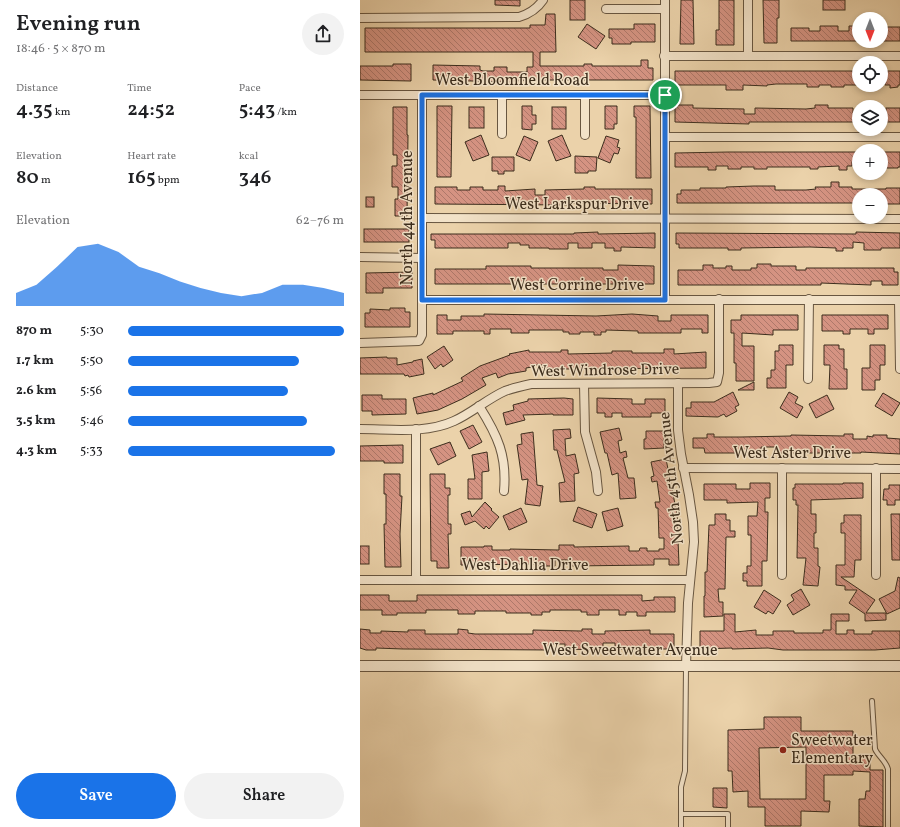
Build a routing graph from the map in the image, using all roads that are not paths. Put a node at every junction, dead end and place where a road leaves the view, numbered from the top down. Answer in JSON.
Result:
{"nodes":[{"id":1,"x":543,"y":0,"type":"edge"},
{"id":2,"x":665,"y":0,"type":"edge"},
{"id":3,"x":748,"y":0,"type":"edge"},
{"id":4,"x":606,"y":9,"type":"dead end"},
{"id":5,"x":665,"y":9,"type":"junction"},
{"id":6,"x":360,"y":18,"type":"edge"},
{"id":7,"x":664,"y":56,"type":"junction"},
{"id":8,"x":748,"y":56,"type":"junction"},
{"id":9,"x":900,"y":56,"type":"edge"},
{"id":10,"x":422,"y":95,"type":"junction"},
{"id":11,"x":585,"y":95,"type":"junction"},
{"id":12,"x":665,"y":95,"type":"junction"},
{"id":13,"x":360,"y":96,"type":"edge"},
{"id":14,"x":502,"y":96,"type":"junction"},
{"id":15,"x":502,"y":134,"type":"dead end"},
{"id":16,"x":585,"y":135,"type":"dead end"},
{"id":17,"x":665,"y":137,"type":"junction"},
{"id":18,"x":900,"y":137,"type":"edge"},
{"id":19,"x":422,"y":218,"type":"junction"},
{"id":20,"x":665,"y":219,"type":"junction"},
{"id":21,"x":900,"y":219,"type":"edge"},
{"id":22,"x":360,"y":258,"type":"edge"},
{"id":23,"x":422,"y":258,"type":"junction"},
{"id":24,"x":719,"y":299,"type":"junction"},
{"id":25,"x":809,"y":299,"type":"junction"},
{"id":26,"x":422,"y":300,"type":"junction"},
{"id":27,"x":665,"y":300,"type":"junction"},
{"id":28,"x":900,"y":300,"type":"edge"},
{"id":29,"x":360,"y":343,"type":"edge"},
{"id":30,"x":900,"y":369,"type":"edge"},
{"id":31,"x":808,"y":379,"type":"dead end"},
{"id":32,"x":678,"y":383,"type":"junction"},
{"id":33,"x":584,"y":384,"type":"junction"},
{"id":34,"x":479,"y":406,"type":"junction"},
{"id":35,"x":360,"y":429,"type":"edge"},
{"id":36,"x":416,"y":429,"type":"junction"},
{"id":37,"x":683,"y":468,"type":"junction"},
{"id":38,"x":782,"y":468,"type":"junction"},
{"id":39,"x":876,"y":468,"type":"junction"},
{"id":40,"x":900,"y":468,"type":"edge"},
{"id":41,"x":504,"y":491,"type":"dead end"},
{"id":42,"x":598,"y":491,"type":"dead end"},
{"id":43,"x":782,"y":575,"type":"dead end"},
{"id":44,"x":876,"y":576,"type":"dead end"},
{"id":45,"x":360,"y":580,"type":"edge"},
{"id":46,"x":416,"y":580,"type":"junction"},
{"id":47,"x":690,"y":580,"type":"junction"},
{"id":48,"x":360,"y":666,"type":"edge"},
{"id":49,"x":686,"y":666,"type":"junction"},
{"id":50,"x":900,"y":666,"type":"edge"},
{"id":51,"x":872,"y":701,"type":"dead end"},
{"id":52,"x":681,"y":814,"type":"junction"},
{"id":53,"x":682,"y":827,"type":"edge"},
{"id":54,"x":728,"y":827,"type":"edge"},
{"id":55,"x":888,"y":827,"type":"edge"}],
"edges":[{"from":1,"to":6,"type":"street"},
{"from":2,"to":5,"type":"street"},
{"from":3,"to":8,"type":"street"},
{"from":4,"to":5,"type":"street"},
{"from":5,"to":7,"type":"street"},
{"from":7,"to":8,"type":"street"},
{"from":7,"to":12,"type":"street"},
{"from":8,"to":9,"type":"street"},
{"from":10,"to":13,"type":"street","name":"West Bloomfield Road"},
{"from":10,"to":14,"type":"street","name":"West Bloomfield Road"},
{"from":10,"to":19,"type":"street","name":"North 44th Avenue"},
{"from":11,"to":12,"type":"street","name":"West Bloomfield Road"},
{"from":11,"to":14,"type":"street","name":"West Bloomfield Road"},
{"from":11,"to":16,"type":"street"},
{"from":12,"to":17,"type":"street"},
{"from":14,"to":15,"type":"street"},
{"from":17,"to":18,"type":"street"},
{"from":17,"to":20,"type":"street"},
{"from":19,"to":20,"type":"street","name":"West Larkspur Drive"},
{"from":19,"to":23,"type":"street","name":"North 44th Avenue"},
{"from":20,"to":21,"type":"street","name":"West Larkspur Drive"},
{"from":20,"to":27,"type":"street"},
{"from":22,"to":23,"type":"street"},
{"from":23,"to":26,"type":"street","name":"North 44th Avenue"},
{"from":24,"to":25,"type":"street","name":"West Corrine Drive"},
{"from":24,"to":27,"type":"street","name":"West Corrine Drive"},
{"from":24,"to":32,"type":"street","name":"West Windrose Drive"},
{"from":25,"to":28,"type":"street","name":"West Corrine Drive"},
{"from":25,"to":31,"type":"street"},
{"from":26,"to":27,"type":"street","name":"West Corrine Drive"},
{"from":26,"to":29,"type":"street","name":"North 44th Avenue"},
{"from":28,"to":30,"type":"street"},
{"from":32,"to":33,"type":"street","name":"West Windrose Drive"},
{"from":32,"to":37,"type":"street","name":"North 45th Avenue"},
{"from":33,"to":34,"type":"street","name":"West Windrose Drive"},
{"from":33,"to":42,"type":"street"},
{"from":34,"to":36,"type":"street","name":"West Windrose Drive"},
{"from":34,"to":41,"type":"street"},
{"from":35,"to":36,"type":"street","name":"West Windrose Drive"},
{"from":36,"to":46,"type":"street"},
{"from":37,"to":38,"type":"street","name":"West Aster Drive"},
{"from":37,"to":47,"type":"street","name":"North 45th Avenue"},
{"from":38,"to":39,"type":"street","name":"West Aster Drive"},
{"from":38,"to":43,"type":"street"},
{"from":39,"to":40,"type":"street","name":"West Aster Drive"},
{"from":39,"to":44,"type":"street"},
{"from":45,"to":46,"type":"street","name":"West Dahlia Drive"},
{"from":46,"to":47,"type":"street","name":"West Dahlia Drive"},
{"from":47,"to":49,"type":"street","name":"North 45th Avenue"},
{"from":48,"to":49,"type":"street","name":"West Sweetwater Avenue"},
{"from":49,"to":50,"type":"street","name":"West Sweetwater Avenue"},
{"from":49,"to":52,"type":"lane"},
{"from":51,"to":55,"type":"lane"},
{"from":52,"to":53,"type":"lane"},
{"from":52,"to":54,"type":"lane"}]}
